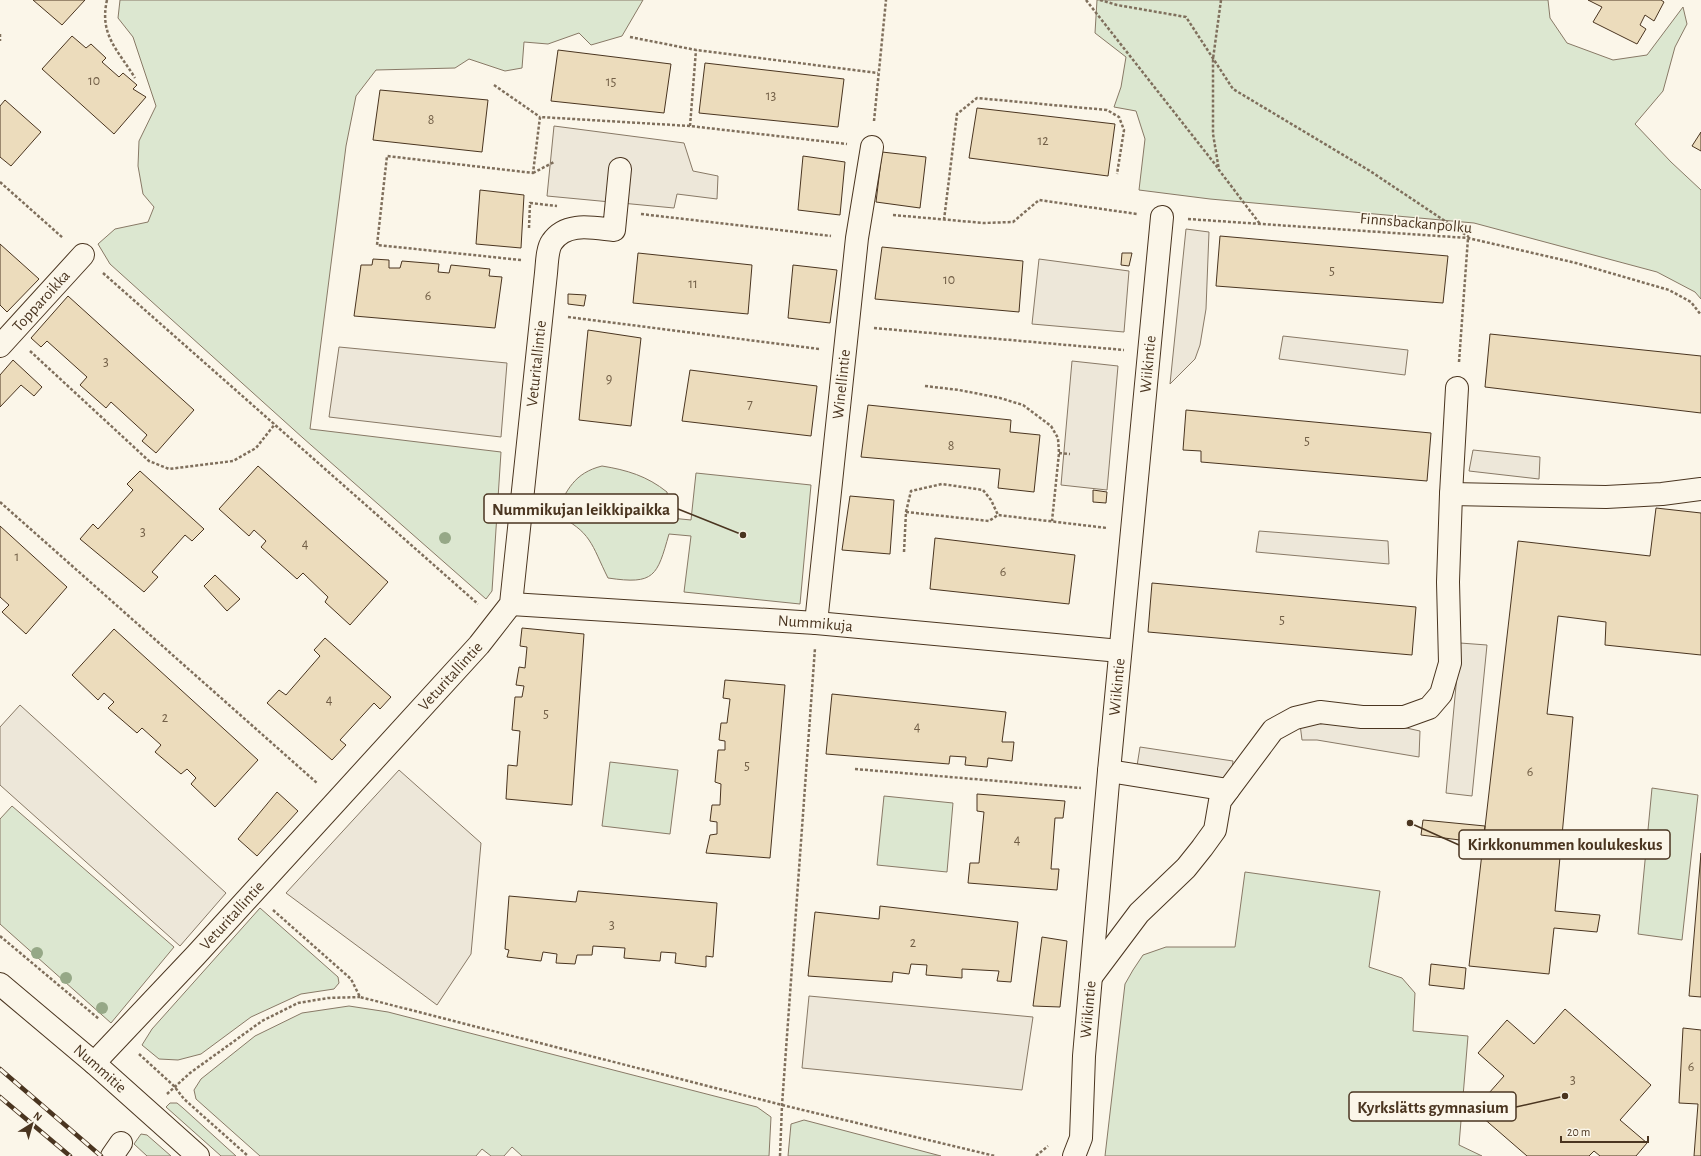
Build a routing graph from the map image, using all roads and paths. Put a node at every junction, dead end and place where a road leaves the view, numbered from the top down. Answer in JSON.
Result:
{"nodes":[{"id":1,"x":107,"y":0,"type":"edge"},
{"id":2,"x":886,"y":0,"type":"edge"},
{"id":3,"x":1086,"y":0,"type":"edge"},
{"id":4,"x":1100,"y":0,"type":"edge"},
{"id":5,"x":1221,"y":0,"type":"edge"},
{"id":6,"x":0,"y":34,"type":"edge"},
{"id":7,"x":630,"y":37,"type":"dead end"},
{"id":8,"x":0,"y":41,"type":"edge"},
{"id":9,"x":696,"y":50,"type":"junction"},
{"id":10,"x":1213,"y":59,"type":"junction"},
{"id":11,"x":878,"y":73,"type":"junction"},
{"id":12,"x":135,"y":78,"type":"dead end"},
{"id":13,"x":494,"y":85,"type":"dead end"},
{"id":14,"x":540,"y":117,"type":"junction"},
{"id":15,"x":690,"y":126,"type":"junction"},
{"id":16,"x":872,"y":147,"type":"junction"},
{"id":17,"x":554,"y":162,"type":"dead end"},
{"id":18,"x":620,"y":169,"type":"dead end"},
{"id":19,"x":1219,"y":170,"type":"junction"},
{"id":20,"x":533,"y":173,"type":"junction"},
{"id":21,"x":1117,"y":174,"type":"dead end"},
{"id":22,"x":0,"y":182,"type":"edge"},
{"id":23,"x":561,"y":206,"type":"dead end"},
{"id":24,"x":893,"y":215,"type":"dead end"},
{"id":25,"x":1162,"y":217,"type":"junction"},
{"id":26,"x":944,"y":220,"type":"junction"},
{"id":27,"x":615,"y":221,"type":"junction"},
{"id":28,"x":1260,"y":224,"type":"junction"},
{"id":29,"x":528,"y":232,"type":"dead end"},
{"id":30,"x":857,"y":238,"type":"junction"},
{"id":31,"x":1469,"y":238,"type":"junction"},
{"id":32,"x":83,"y":255,"type":"junction"},
{"id":33,"x":548,"y":263,"type":"junction"},
{"id":34,"x":542,"y":314,"type":"junction"},
{"id":35,"x":1701,"y":314,"type":"edge"},
{"id":36,"x":849,"y":326,"type":"junction"},
{"id":37,"x":6,"y":340,"type":"edge"},
{"id":38,"x":1148,"y":352,"type":"junction"},
{"id":39,"x":845,"y":353,"type":"junction"},
{"id":40,"x":925,"y":386,"type":"dead end"},
{"id":41,"x":1457,"y":388,"type":"joint"},
{"id":42,"x":275,"y":424,"type":"junction"},
{"id":43,"x":1059,"y":453,"type":"junction"},
{"id":44,"x":1070,"y":454,"type":"dead end"},
{"id":45,"x":1701,"y":489,"type":"edge"},
{"id":46,"x":1451,"y":494,"type":"junction"},
{"id":47,"x":0,"y":502,"type":"edge"},
{"id":48,"x":906,"y":512,"type":"junction"},
{"id":49,"x":998,"y":515,"type":"junction"},
{"id":50,"x":1052,"y":521,"type":"junction"},
{"id":51,"x":1111,"y":528,"type":"dead end"},
{"id":52,"x":904,"y":552,"type":"dead end"},
{"id":53,"x":510,"y":604,"type":"junction"},
{"id":54,"x":497,"y":621,"type":"junction"},
{"id":55,"x":816,"y":624,"type":"junction"},
{"id":56,"x":1120,"y":651,"type":"junction"},
{"id":57,"x":855,"y":770,"type":"dead end"},
{"id":58,"x":1109,"y":771,"type":"junction"},
{"id":59,"x":1089,"y":789,"type":"dead end"},
{"id":60,"x":1228,"y":790,"type":"junction"},
{"id":61,"x":337,"y":800,"type":"junction"},
{"id":62,"x":253,"y":893,"type":"junction"},
{"id":63,"x":0,"y":936,"type":"edge"},
{"id":64,"x":1091,"y":977,"type":"junction"},
{"id":65,"x":0,"y":984,"type":"edge"},
{"id":66,"x":360,"y":997,"type":"junction"},
{"id":67,"x":102,"y":1022,"type":"dead end"},
{"id":68,"x":138,"y":1052,"type":"dead end"},
{"id":69,"x":94,"y":1063,"type":"junction"},
{"id":70,"x":174,"y":1086,"type":"junction"},
{"id":71,"x":782,"y":1105,"type":"junction"},
{"id":72,"x":198,"y":1156,"type":"edge"},
{"id":73,"x":248,"y":1156,"type":"edge"},
{"id":74,"x":780,"y":1156,"type":"edge"},
{"id":75,"x":995,"y":1156,"type":"edge"},
{"id":76,"x":1074,"y":1156,"type":"edge"}],
"edges":[{"from":1,"to":12,"type":"path"},
{"from":2,"to":11,"type":"path"},
{"from":3,"to":19,"type":"path"},
{"from":4,"to":10,"type":"path"},
{"from":5,"to":10,"type":"path"},
{"from":6,"to":8,"type":"path"},
{"from":7,"to":9,"type":"path"},
{"from":9,"to":11,"type":"path"},
{"from":9,"to":15,"type":"path"},
{"from":10,"to":19,"type":"path"},
{"from":10,"to":31,"type":"path"},
{"from":11,"to":16,"type":"path"},
{"from":13,"to":14,"type":"path"},
{"from":14,"to":15,"type":"path"},
{"from":14,"to":20,"type":"path"},
{"from":15,"to":16,"type":"path"},
{"from":16,"to":30,"type":"street","name":"Winellintie"},
{"from":17,"to":20,"type":"path"},
{"from":18,"to":27,"type":"street"},
{"from":19,"to":28,"type":"path"},
{"from":20,"to":33,"type":"path"},
{"from":21,"to":26,"type":"path"},
{"from":22,"to":32,"type":"path"},
{"from":23,"to":29,"type":"path"},
{"from":24,"to":26,"type":"path","name":"Finnsbackanpolku"},
{"from":25,"to":26,"type":"path","name":"Finnsbackanpolku"},
{"from":25,"to":28,"type":"path","name":"Finnsbackanpolku"},
{"from":25,"to":38,"type":"street","name":"Wiikintie"},
{"from":27,"to":30,"type":"path"},
{"from":27,"to":33,"type":"street","name":"Veturitallintie"},
{"from":28,"to":31,"type":"path","name":"Finnsbackanpolku"},
{"from":30,"to":36,"type":"street","name":"Winellintie"},
{"from":31,"to":35,"type":"path","name":"Finnsbackanpolku"},
{"from":31,"to":41,"type":"path"},
{"from":32,"to":37,"type":"street","name":"Topparoikka"},
{"from":32,"to":42,"type":"path"},
{"from":33,"to":34,"type":"street","name":"Veturitallintie"},
{"from":34,"to":39,"type":"path"},
{"from":34,"to":53,"type":"street","name":"Veturitallintie"},
{"from":36,"to":38,"type":"path"},
{"from":36,"to":39,"type":"street","name":"Winellintie"},
{"from":37,"to":42,"type":"path"},
{"from":38,"to":56,"type":"street","name":"Wiikintie"},
{"from":39,"to":55,"type":"street","name":"Winellintie"},
{"from":40,"to":43,"type":"path"},
{"from":41,"to":46,"type":"street"},
{"from":42,"to":54,"type":"path"},
{"from":43,"to":44,"type":"path"},
{"from":43,"to":50,"type":"path"},
{"from":45,"to":46,"type":"street"},
{"from":46,"to":60,"type":"street"},
{"from":47,"to":61,"type":"path"},
{"from":48,"to":49,"type":"path"},
{"from":48,"to":49,"type":"path"},
{"from":48,"to":52,"type":"path"},
{"from":49,"to":50,"type":"path"},
{"from":50,"to":51,"type":"path"},
{"from":53,"to":54,"type":"street","name":"Veturitallintie"},
{"from":53,"to":55,"type":"street","name":"Nummikuja"},
{"from":54,"to":61,"type":"street","name":"Veturitallintie"},
{"from":55,"to":56,"type":"street","name":"Nummikuja"},
{"from":55,"to":71,"type":"path"},
{"from":56,"to":58,"type":"street","name":"Wiikintie"},
{"from":57,"to":59,"type":"path"},
{"from":58,"to":60,"type":"street"},
{"from":58,"to":64,"type":"street","name":"Wiikintie"},
{"from":60,"to":64,"type":"street"},
{"from":61,"to":62,"type":"street","name":"Veturitallintie"},
{"from":62,"to":66,"type":"path"},
{"from":62,"to":69,"type":"street","name":"Veturitallintie"},
{"from":63,"to":67,"type":"path"},
{"from":64,"to":76,"type":"street","name":"Wiikintie"},
{"from":65,"to":69,"type":"street","name":"Nummitie"},
{"from":66,"to":70,"type":"path"},
{"from":66,"to":71,"type":"path"},
{"from":68,"to":70,"type":"path"},
{"from":69,"to":72,"type":"street","name":"Nummitie"},
{"from":70,"to":73,"type":"path"},
{"from":71,"to":74,"type":"path"},
{"from":71,"to":75,"type":"path"}]}
